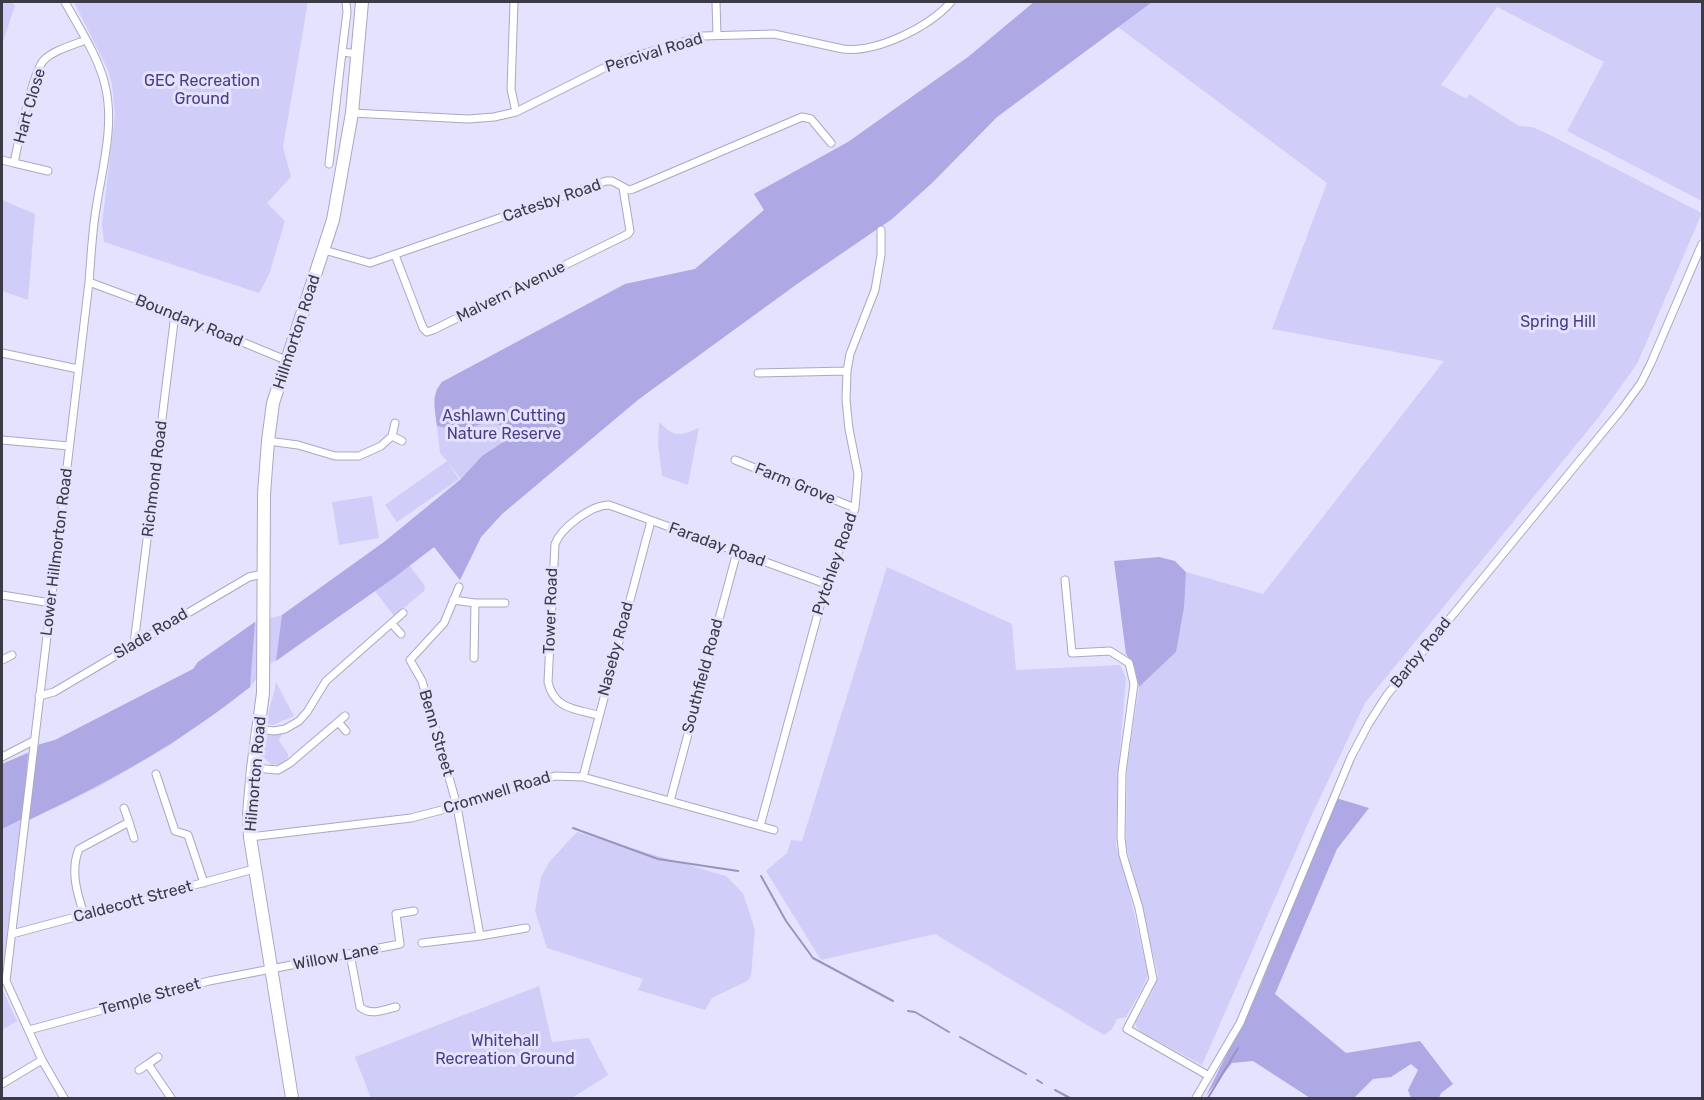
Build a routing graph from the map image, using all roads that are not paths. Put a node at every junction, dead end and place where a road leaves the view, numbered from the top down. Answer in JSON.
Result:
{"nodes":[{"id":1,"x":65,"y":2,"type":"edge"},
{"id":2,"x":346,"y":2,"type":"edge"},
{"id":3,"x":362,"y":2,"type":"edge"},
{"id":4,"x":514,"y":2,"type":"edge"},
{"id":5,"x":716,"y":2,"type":"edge"},
{"id":6,"x":951,"y":2,"type":"edge"},
{"id":7,"x":717,"y":35,"type":"junction"},
{"id":8,"x":86,"y":40,"type":"junction"},
{"id":9,"x":342,"y":52,"type":"junction"},
{"id":10,"x":358,"y":54,"type":"junction"},
{"id":11,"x":516,"y":112,"type":"junction"},
{"id":12,"x":352,"y":113,"type":"junction"},
{"id":13,"x":831,"y":143,"type":"dead end"},
{"id":14,"x":2,"y":160,"type":"edge"},
{"id":15,"x":14,"y":163,"type":"junction"},
{"id":16,"x":329,"y":165,"type":"dead end"},
{"id":17,"x":48,"y":171,"type":"dead end"},
{"id":18,"x":623,"y":188,"type":"junction"},
{"id":19,"x":881,"y":230,"type":"dead end"},
{"id":20,"x":1702,"y":244,"type":"edge"},
{"id":21,"x":324,"y":250,"type":"junction"},
{"id":22,"x":395,"y":255,"type":"junction"},
{"id":23,"x":88,"y":282,"type":"junction"},
{"id":24,"x":175,"y":314,"type":"junction"},
{"id":25,"x":2,"y":353,"type":"edge"},
{"id":26,"x":288,"y":361,"type":"junction"},
{"id":27,"x":78,"y":369,"type":"junction"},
{"id":28,"x":848,"y":371,"type":"junction"},
{"id":29,"x":758,"y":373,"type":"dead end"},
{"id":30,"x":395,"y":423,"type":"dead end"},
{"id":31,"x":392,"y":436,"type":"junction"},
{"id":32,"x":2,"y":440,"type":"edge"},
{"id":33,"x":268,"y":441,"type":"junction"},
{"id":34,"x":402,"y":441,"type":"dead end"},
{"id":35,"x":69,"y":446,"type":"junction"},
{"id":36,"x":735,"y":460,"type":"dead end"},
{"id":37,"x":609,"y":505,"type":"joint"},
{"id":38,"x":855,"y":508,"type":"junction"},
{"id":39,"x":651,"y":521,"type":"junction"},
{"id":40,"x":737,"y":552,"type":"junction"},
{"id":41,"x":263,"y":574,"type":"junction"},
{"id":42,"x":1065,"y":580,"type":"dead end"},
{"id":43,"x":826,"y":584,"type":"junction"},
{"id":44,"x":459,"y":587,"type":"dead end"},
{"id":45,"x":2,"y":595,"type":"edge"},
{"id":46,"x":453,"y":600,"type":"junction"},
{"id":47,"x":51,"y":603,"type":"junction"},
{"id":48,"x":475,"y":603,"type":"junction"},
{"id":49,"x":506,"y":603,"type":"dead end"},
{"id":50,"x":262,"y":613,"type":"joint"},
{"id":51,"x":403,"y":614,"type":"dead end"},
{"id":52,"x":390,"y":629,"type":"junction"},
{"id":53,"x":401,"y":634,"type":"dead end"},
{"id":54,"x":134,"y":644,"type":"junction"},
{"id":55,"x":12,"y":655,"type":"dead end"},
{"id":56,"x":474,"y":658,"type":"dead end"},
{"id":57,"x":2,"y":660,"type":"edge"},
{"id":58,"x":39,"y":696,"type":"junction"},
{"id":59,"x":598,"y":715,"type":"junction"},
{"id":60,"x":345,"y":716,"type":"dead end"},
{"id":61,"x":338,"y":722,"type":"junction"},
{"id":62,"x":259,"y":729,"type":"junction"},
{"id":63,"x":346,"y":731,"type":"dead end"},
{"id":64,"x":33,"y":744,"type":"junction"},
{"id":65,"x":2,"y":757,"type":"edge"},
{"id":66,"x":253,"y":768,"type":"junction"},
{"id":67,"x":156,"y":774,"type":"dead end"},
{"id":68,"x":583,"y":777,"type":"junction"},
{"id":69,"x":670,"y":801,"type":"junction"},
{"id":70,"x":457,"y":806,"type":"junction"},
{"id":71,"x":124,"y":808,"type":"dead end"},
{"id":72,"x":129,"y":822,"type":"junction"},
{"id":73,"x":759,"y":826,"type":"junction"},
{"id":74,"x":774,"y":830,"type":"dead end"},
{"id":75,"x":250,"y":837,"type":"junction"},
{"id":76,"x":134,"y":838,"type":"dead end"},
{"id":77,"x":254,"y":869,"type":"junction"},
{"id":78,"x":204,"y":883,"type":"junction"},
{"id":79,"x":414,"y":911,"type":"dead end"},
{"id":80,"x":84,"y":914,"type":"junction"},
{"id":81,"x":526,"y":927,"type":"dead end"},
{"id":82,"x":12,"y":934,"type":"junction"},
{"id":83,"x":480,"y":936,"type":"junction"},
{"id":84,"x":422,"y":944,"type":"dead end"},
{"id":85,"x":350,"y":954,"type":"junction"},
{"id":86,"x":271,"y":969,"type":"junction"},
{"id":87,"x":396,"y":1007,"type":"dead end"},
{"id":88,"x":29,"y":1030,"type":"junction"},
{"id":89,"x":158,"y":1058,"type":"dead end"},
{"id":90,"x":42,"y":1060,"type":"junction"},
{"id":91,"x":148,"y":1064,"type":"junction"},
{"id":92,"x":139,"y":1070,"type":"dead end"},
{"id":93,"x":1209,"y":1076,"type":"junction"},
{"id":94,"x":2,"y":1084,"type":"edge"},
{"id":95,"x":64,"y":1098,"type":"edge"},
{"id":96,"x":171,"y":1098,"type":"edge"},
{"id":97,"x":292,"y":1098,"type":"edge"},
{"id":98,"x":1196,"y":1098,"type":"edge"}],
"edges":[{"from":1,"to":8,"type":"street","name":"Lower Hillmorton Road"},
{"from":2,"to":9,"type":"street"},
{"from":3,"to":10,"type":"highway","name":"Hillmorton Road"},
{"from":4,"to":11,"type":"street"},
{"from":5,"to":7,"type":"street"},
{"from":6,"to":7,"type":"street","name":"Percival Road"},
{"from":7,"to":11,"type":"street","name":"Percival Road"},
{"from":8,"to":15,"type":"street","name":"Hart Close"},
{"from":8,"to":23,"type":"street","name":"Lower Hillmorton Road"},
{"from":9,"to":10,"type":"street"},
{"from":9,"to":16,"type":"street"},
{"from":10,"to":12,"type":"highway","name":"Hillmorton Road"},
{"from":11,"to":12,"type":"street","name":"Percival Road"},
{"from":12,"to":21,"type":"highway","name":"Hillmorton Road"},
{"from":13,"to":18,"type":"street","name":"Catesby Road"},
{"from":14,"to":15,"type":"street","name":"Hart Close"},
{"from":15,"to":17,"type":"street","name":"Hart Close"},
{"from":18,"to":22,"type":"street","name":"Catesby Road"},
{"from":18,"to":22,"type":"street","name":"Malvern Avenue"},
{"from":19,"to":28,"type":"street","name":"Pytchley Road"},
{"from":20,"to":93,"type":"street","name":"Barby Road"},
{"from":21,"to":22,"type":"street","name":"Catesby Road"},
{"from":21,"to":26,"type":"highway","name":"Hillmorton Road"},
{"from":23,"to":24,"type":"street","name":"Boundary Road"},
{"from":23,"to":27,"type":"street","name":"Lower Hillmorton Road"},
{"from":24,"to":26,"type":"street","name":"Boundary Road"},
{"from":24,"to":54,"type":"street","name":"Richmond Road"},
{"from":25,"to":27,"type":"street"},
{"from":26,"to":33,"type":"highway","name":"Hillmorton Road"},
{"from":27,"to":35,"type":"street","name":"Lower Hillmorton Road"},
{"from":28,"to":29,"type":"street"},
{"from":28,"to":38,"type":"street","name":"Pytchley Road"},
{"from":30,"to":31,"type":"street"},
{"from":31,"to":33,"type":"street"},
{"from":31,"to":34,"type":"street"},
{"from":32,"to":35,"type":"street"},
{"from":33,"to":41,"type":"highway","name":"Hillmorton Road"},
{"from":35,"to":47,"type":"street","name":"Lower Hillmorton Road"},
{"from":36,"to":38,"type":"street","name":"Farm Grove"},
{"from":37,"to":39,"type":"street","name":"Faraday Road"},
{"from":37,"to":59,"type":"street","name":"Tower Road"},
{"from":38,"to":43,"type":"street","name":"Pytchley Road"},
{"from":39,"to":40,"type":"street","name":"Faraday Road"},
{"from":39,"to":59,"type":"street","name":"Naseby Road"},
{"from":40,"to":43,"type":"street","name":"Faraday Road"},
{"from":40,"to":69,"type":"street","name":"Southfield Road"},
{"from":41,"to":50,"type":"highway","name":"Hillmorton Road"},
{"from":41,"to":54,"type":"street","name":"Slade Road"},
{"from":42,"to":93,"type":"street"},
{"from":43,"to":73,"type":"street","name":"Pytchley Road"},
{"from":44,"to":46,"type":"street"},
{"from":45,"to":47,"type":"street"},
{"from":46,"to":48,"type":"street"},
{"from":46,"to":70,"type":"street","name":"Benn Street"},
{"from":47,"to":58,"type":"street","name":"Lower Hillmorton Road"},
{"from":48,"to":49,"type":"street"},
{"from":48,"to":56,"type":"street"},
{"from":50,"to":62,"type":"highway","name":"Hilmorton Road"},
{"from":51,"to":52,"type":"street"},
{"from":52,"to":53,"type":"street"},
{"from":52,"to":62,"type":"street"},
{"from":54,"to":58,"type":"street","name":"Slade Road"},
{"from":55,"to":57,"type":"street"},
{"from":58,"to":64,"type":"street","name":"Lower Hillmorton Road"},
{"from":59,"to":68,"type":"street","name":"Naseby Road"},
{"from":60,"to":61,"type":"street"},
{"from":61,"to":63,"type":"street"},
{"from":61,"to":66,"type":"street"},
{"from":62,"to":66,"type":"highway","name":"Hilmorton Road"},
{"from":64,"to":65,"type":"street"},
{"from":64,"to":82,"type":"street","name":"Lower Hillmorton Road"},
{"from":66,"to":75,"type":"highway","name":"Hilmorton Road"},
{"from":67,"to":78,"type":"street"},
{"from":68,"to":69,"type":"street","name":"Cromwell Road"},
{"from":68,"to":70,"type":"street","name":"Cromwell Road"},
{"from":69,"to":73,"type":"street","name":"Cromwell Road"},
{"from":70,"to":75,"type":"street","name":"Cromwell Road"},
{"from":70,"to":83,"type":"street","name":"Benn Street"},
{"from":71,"to":72,"type":"street"},
{"from":72,"to":76,"type":"street"},
{"from":72,"to":80,"type":"street"},
{"from":73,"to":74,"type":"street","name":"Cromwell Road"},
{"from":75,"to":77,"type":"highway","name":"Hilmorton Road"},
{"from":77,"to":78,"type":"street","name":"Caldecott Street"},
{"from":77,"to":86,"type":"highway","name":"Hilmorton Road"},
{"from":78,"to":80,"type":"street","name":"Caldecott Street"},
{"from":79,"to":85,"type":"street","name":"Willow Lane"},
{"from":80,"to":82,"type":"street","name":"Caldecott Street"},
{"from":81,"to":83,"type":"street"},
{"from":82,"to":88,"type":"street","name":"Lower Hillmorton Road"},
{"from":83,"to":84,"type":"street"},
{"from":85,"to":86,"type":"street","name":"Willow Lane"},
{"from":85,"to":87,"type":"street"},
{"from":86,"to":88,"type":"street","name":"Temple Street"},
{"from":86,"to":97,"type":"highway","name":"Hilmorton Road"},
{"from":88,"to":90,"type":"street","name":"Lower Hillmorton Road"},
{"from":89,"to":91,"type":"street"},
{"from":90,"to":94,"type":"street"},
{"from":90,"to":95,"type":"street","name":"Lower Hillmorton Road"},
{"from":91,"to":92,"type":"street"},
{"from":91,"to":96,"type":"street"},
{"from":93,"to":98,"type":"street","name":"Barby Road"}]}
